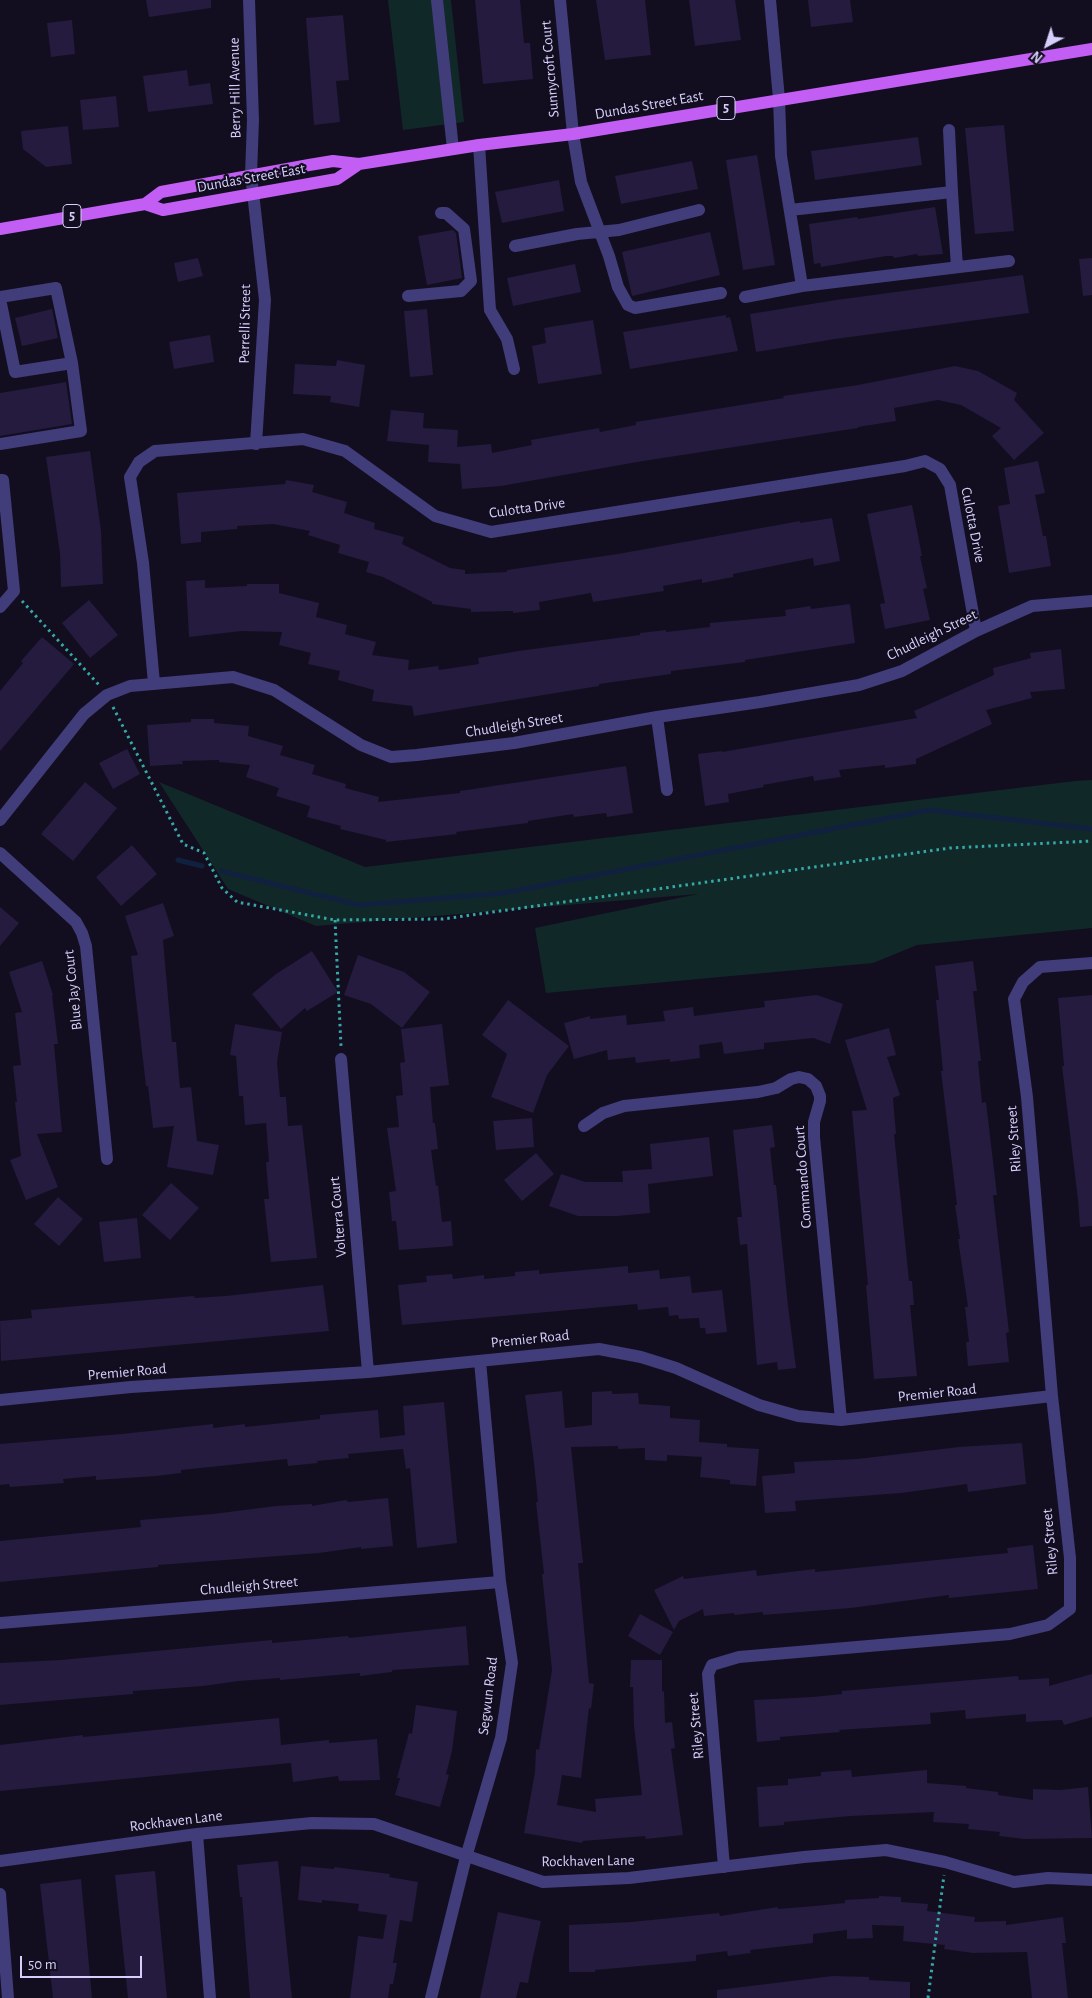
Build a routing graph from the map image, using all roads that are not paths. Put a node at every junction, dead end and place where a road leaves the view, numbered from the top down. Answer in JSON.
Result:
{"nodes":[{"id":1,"x":249,"y":0,"type":"edge"},
{"id":2,"x":437,"y":0,"type":"edge"},
{"id":3,"x":560,"y":0,"type":"edge"},
{"id":4,"x":770,"y":0,"type":"edge"},
{"id":5,"x":1092,"y":49,"type":"edge"},
{"id":6,"x":779,"y":99,"type":"junction"},
{"id":7,"x":949,"y":130,"type":"dead end"},
{"id":8,"x":573,"y":134,"type":"junction"},
{"id":9,"x":479,"y":145,"type":"junction"},
{"id":10,"x":453,"y":149,"type":"junction"},
{"id":11,"x":359,"y":164,"type":"junction"},
{"id":12,"x":251,"y":175,"type":"junction"},
{"id":13,"x":952,"y":192,"type":"junction"},
{"id":14,"x":252,"y":195,"type":"junction"},
{"id":15,"x":145,"y":204,"type":"junction"},
{"id":16,"x":699,"y":210,"type":"dead end"},
{"id":17,"x":790,"y":210,"type":"junction"},
{"id":18,"x":441,"y":213,"type":"dead end"},
{"id":19,"x":0,"y":228,"type":"edge"},
{"id":20,"x":601,"y":232,"type":"junction"},
{"id":21,"x":515,"y":246,"type":"dead end"},
{"id":22,"x":1009,"y":261,"type":"dead end"},
{"id":23,"x":958,"y":267,"type":"junction"},
{"id":24,"x":802,"y":286,"type":"junction"},
{"id":25,"x":721,"y":293,"type":"dead end"},
{"id":26,"x":408,"y":296,"type":"dead end"},
{"id":27,"x":745,"y":297,"type":"dead end"},
{"id":28,"x":0,"y":298,"type":"edge"},
{"id":29,"x":72,"y":363,"type":"junction"},
{"id":30,"x":514,"y":369,"type":"dead end"},
{"id":31,"x":0,"y":444,"type":"edge"},
{"id":32,"x":256,"y":444,"type":"junction"},
{"id":33,"x":0,"y":480,"type":"edge"},
{"id":34,"x":1092,"y":601,"type":"edge"},
{"id":35,"x":0,"y":607,"type":"edge"},
{"id":36,"x":976,"y":631,"type":"junction"},
{"id":37,"x":154,"y":683,"type":"junction"},
{"id":38,"x":657,"y":717,"type":"junction"},
{"id":39,"x":667,"y":790,"type":"dead end"},
{"id":40,"x":0,"y":820,"type":"edge"},
{"id":41,"x":0,"y":853,"type":"edge"},
{"id":42,"x":1092,"y":963,"type":"edge"},
{"id":43,"x":341,"y":1059,"type":"road end"},
{"id":44,"x":584,"y":1126,"type":"dead end"},
{"id":45,"x":107,"y":1159,"type":"dead end"},
{"id":46,"x":480,"y":1361,"type":"junction"},
{"id":47,"x":368,"y":1372,"type":"junction"},
{"id":48,"x":1052,"y":1396,"type":"junction"},
{"id":49,"x":0,"y":1400,"type":"edge"},
{"id":50,"x":841,"y":1420,"type":"junction"},
{"id":51,"x":500,"y":1582,"type":"junction"},
{"id":52,"x":0,"y":1623,"type":"edge"},
{"id":53,"x":197,"y":1834,"type":"junction"},
{"id":54,"x":466,"y":1857,"type":"junction"},
{"id":55,"x":0,"y":1861,"type":"edge"},
{"id":56,"x":724,"y":1867,"type":"junction"},
{"id":57,"x":1092,"y":1880,"type":"edge"},
{"id":58,"x":0,"y":1894,"type":"edge"},
{"id":59,"x":8,"y":1998,"type":"edge"},
{"id":60,"x":210,"y":1998,"type":"edge"},
{"id":61,"x":431,"y":1998,"type":"edge"}],
"edges":[{"from":1,"to":12,"type":"street","name":"Berry Hill Avenue"},
{"from":2,"to":10,"type":"street"},
{"from":3,"to":8,"type":"street","name":"Sunnycroft Court"},
{"from":4,"to":6,"type":"street"},
{"from":5,"to":6,"type":"main road","name":"Dundas Street East","number":"5"},
{"from":6,"to":8,"type":"main road","name":"Dundas Street East","number":"5"},
{"from":6,"to":17,"type":"street"},
{"from":7,"to":13,"type":"street"},
{"from":8,"to":9,"type":"main road","name":"Dundas Street East","number":"5"},
{"from":8,"to":20,"type":"street","name":"Sunnycroft Court"},
{"from":9,"to":10,"type":"main road","name":"Dundas Street East","number":"5"},
{"from":9,"to":30,"type":"street"},
{"from":10,"to":11,"type":"main road","name":"Dundas Street East","number":"5"},
{"from":11,"to":12,"type":"main road","name":"Dundas Street East","number":"5"},
{"from":11,"to":14,"type":"main road","name":"Dundas Street East","number":"5"},
{"from":12,"to":14,"type":"street","name":"Perrelli Street"},
{"from":12,"to":15,"type":"main road","name":"Dundas Street East","number":"5"},
{"from":13,"to":17,"type":"street"},
{"from":13,"to":23,"type":"street"},
{"from":14,"to":15,"type":"main road","name":"Dundas Street East","number":"5"},
{"from":14,"to":32,"type":"street","name":"Perrelli Street"},
{"from":15,"to":19,"type":"main road","name":"Dundas Street East","number":"5"},
{"from":16,"to":20,"type":"street"},
{"from":17,"to":24,"type":"street"},
{"from":18,"to":26,"type":"street"},
{"from":20,"to":21,"type":"street"},
{"from":20,"to":25,"type":"street","name":"Sunnycroft Court"},
{"from":22,"to":23,"type":"street"},
{"from":23,"to":24,"type":"street"},
{"from":24,"to":27,"type":"street"},
{"from":28,"to":29,"type":"street"},
{"from":28,"to":29,"type":"street"},
{"from":29,"to":31,"type":"street"},
{"from":32,"to":36,"type":"street","name":"Culotta Drive"},
{"from":32,"to":37,"type":"street","name":"Culotta Drive"},
{"from":33,"to":35,"type":"street"},
{"from":34,"to":36,"type":"street","name":"Chudleigh Street"},
{"from":36,"to":38,"type":"street","name":"Chudleigh Street"},
{"from":37,"to":38,"type":"street","name":"Chudleigh Street"},
{"from":37,"to":40,"type":"street","name":"Chudleigh Street"},
{"from":38,"to":39,"type":"street"},
{"from":41,"to":45,"type":"street","name":"Blue Jay Court"},
{"from":42,"to":48,"type":"street","name":"Riley Street"},
{"from":43,"to":47,"type":"street","name":"Volterra Court"},
{"from":44,"to":50,"type":"street","name":"Commando Court"},
{"from":46,"to":47,"type":"street","name":"Premier Road"},
{"from":46,"to":50,"type":"street","name":"Premier Road"},
{"from":46,"to":51,"type":"street","name":"Segwun Road"},
{"from":47,"to":49,"type":"street","name":"Premier Road"},
{"from":48,"to":50,"type":"street","name":"Premier Road"},
{"from":48,"to":56,"type":"street","name":"Riley Street"},
{"from":51,"to":52,"type":"street","name":"Chudleigh Street"},
{"from":51,"to":54,"type":"street","name":"Segwun Road"},
{"from":53,"to":54,"type":"street","name":"Rockhaven Lane"},
{"from":53,"to":55,"type":"street","name":"Rockhaven Lane"},
{"from":53,"to":60,"type":"street"},
{"from":54,"to":56,"type":"street","name":"Rockhaven Lane"},
{"from":54,"to":61,"type":"street","name":"Segwun Road"},
{"from":56,"to":57,"type":"street","name":"Rockhaven Lane"},
{"from":58,"to":59,"type":"street"}]}
